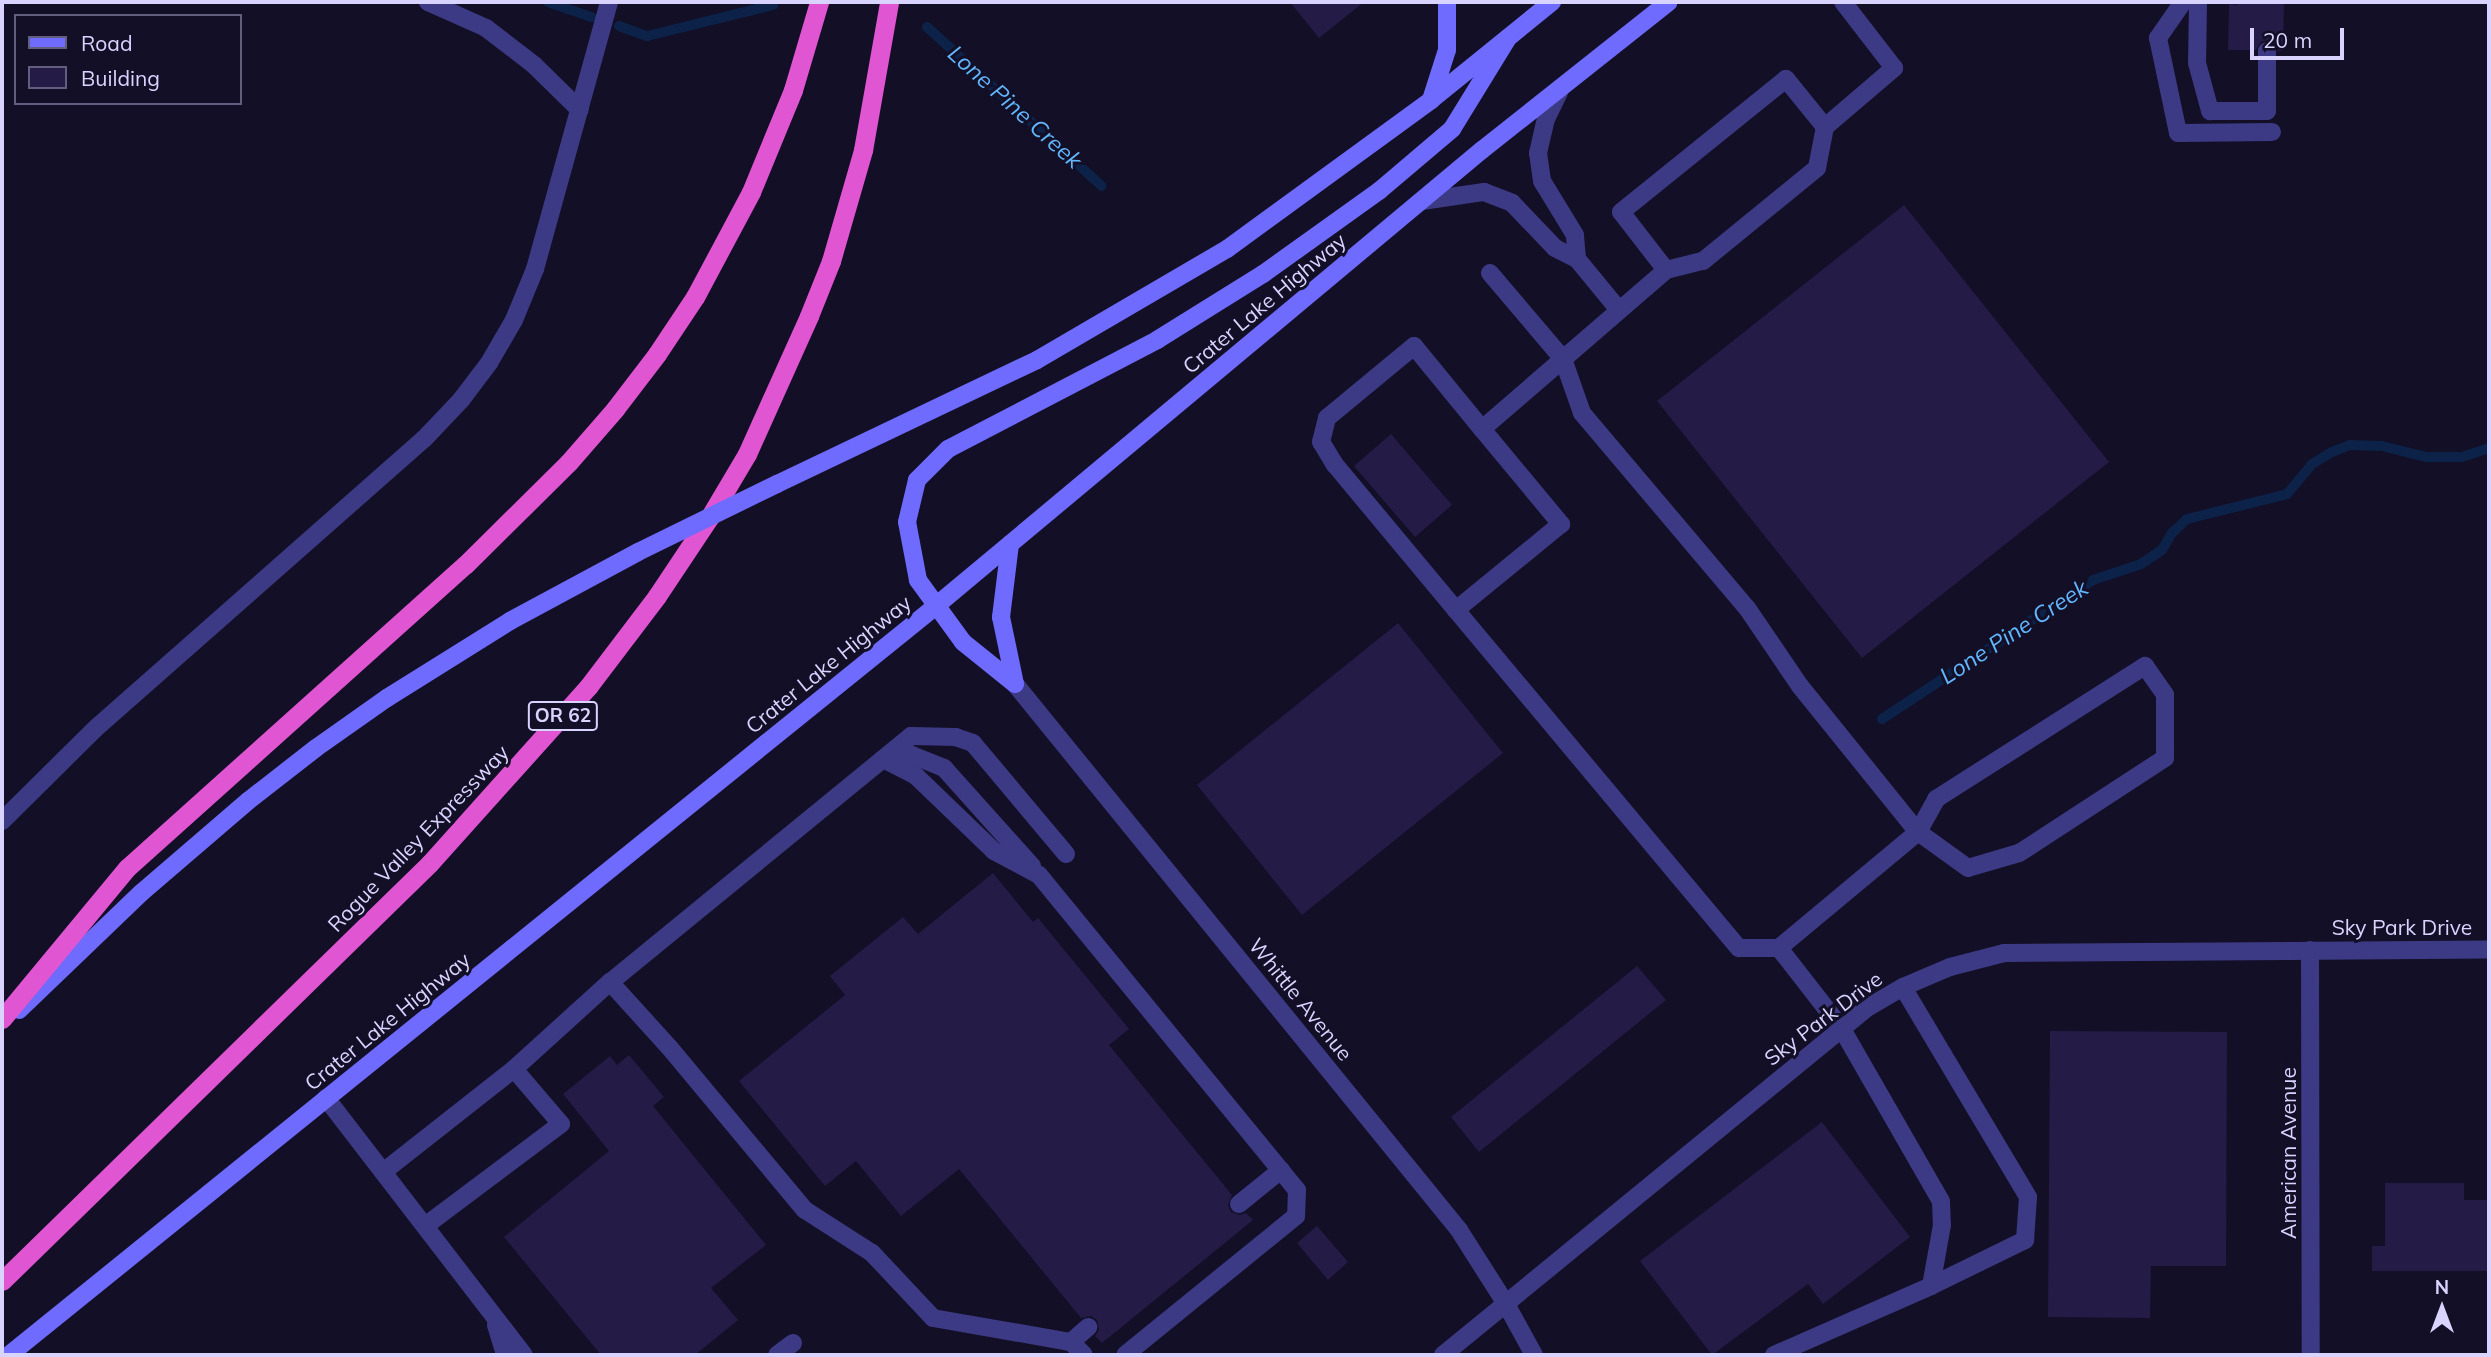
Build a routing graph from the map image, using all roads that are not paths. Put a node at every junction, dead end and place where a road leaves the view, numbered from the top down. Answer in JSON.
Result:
{"nodes":[{"id":1,"x":428,"y":2,"type":"edge"},
{"id":2,"x":609,"y":2,"type":"edge"},
{"id":3,"x":819,"y":2,"type":"edge"},
{"id":4,"x":889,"y":2,"type":"edge"},
{"id":5,"x":1447,"y":2,"type":"edge"},
{"id":6,"x":1552,"y":2,"type":"edge"},
{"id":7,"x":1670,"y":2,"type":"edge"},
{"id":8,"x":2183,"y":2,"type":"edge"},
{"id":9,"x":2198,"y":2,"type":"edge"},
{"id":10,"x":1850,"y":4,"type":"edge"},
{"id":11,"x":1507,"y":38,"type":"junction"},
{"id":12,"x":2267,"y":51,"type":"dead end"},
{"id":13,"x":1559,"y":92,"type":"junction"},
{"id":14,"x":1431,"y":100,"type":"junction"},
{"id":15,"x":580,"y":110,"type":"junction"},
{"id":16,"x":1825,"y":127,"type":"junction"},
{"id":17,"x":2272,"y":132,"type":"dead end"},
{"id":18,"x":1422,"y":201,"type":"junction"},
{"id":19,"x":1577,"y":259,"type":"junction"},
{"id":20,"x":1665,"y":270,"type":"junction"},
{"id":21,"x":1490,"y":273,"type":"dead end"},
{"id":22,"x":1619,"y":310,"type":"junction"},
{"id":23,"x":1563,"y":359,"type":"junction"},
{"id":24,"x":1482,"y":429,"type":"junction"},
{"id":25,"x":1010,"y":544,"type":"junction"},
{"id":26,"x":937,"y":605,"type":"junction"},
{"id":27,"x":1455,"y":610,"type":"junction"},
{"id":28,"x":1016,"y":684,"type":"junction"},
{"id":29,"x":883,"y":759,"type":"junction"},
{"id":30,"x":2,"y":821,"type":"edge"},
{"id":31,"x":1918,"y":832,"type":"junction"},
{"id":32,"x":1066,"y":854,"type":"dead end"},
{"id":33,"x":1039,"y":875,"type":"junction"},
{"id":34,"x":1779,"y":948,"type":"junction"},
{"id":35,"x":2310,"y":950,"type":"junction"},
{"id":36,"x":2489,"y":950,"type":"edge"},
{"id":37,"x":610,"y":982,"type":"junction"},
{"id":38,"x":1903,"y":987,"type":"junction"},
{"id":39,"x":2,"y":1019,"type":"edge"},
{"id":40,"x":2,"y":1026,"type":"edge"},
{"id":41,"x":1842,"y":1029,"type":"junction"},
{"id":42,"x":514,"y":1069,"type":"junction"},
{"id":43,"x":326,"y":1098,"type":"junction"},
{"id":44,"x":1282,"y":1170,"type":"junction"},
{"id":45,"x":383,"y":1172,"type":"junction"},
{"id":46,"x":1239,"y":1204,"type":"dead end"},
{"id":47,"x":425,"y":1226,"type":"junction"},
{"id":48,"x":2,"y":1281,"type":"edge"},
{"id":49,"x":1931,"y":1286,"type":"junction"},
{"id":50,"x":1506,"y":1304,"type":"junction"},
{"id":51,"x":493,"y":1315,"type":"junction"},
{"id":52,"x":1088,"y":1327,"type":"dead end"},
{"id":53,"x":1071,"y":1342,"type":"junction"},
{"id":54,"x":793,"y":1343,"type":"dead end"},
{"id":55,"x":9,"y":1355,"type":"edge"},
{"id":56,"x":505,"y":1355,"type":"edge"},
{"id":57,"x":524,"y":1355,"type":"edge"},
{"id":58,"x":777,"y":1355,"type":"edge"},
{"id":59,"x":1084,"y":1355,"type":"edge"},
{"id":60,"x":1125,"y":1355,"type":"edge"},
{"id":61,"x":1443,"y":1355,"type":"edge"},
{"id":62,"x":1534,"y":1355,"type":"edge"},
{"id":63,"x":1774,"y":1355,"type":"edge"},
{"id":64,"x":2311,"y":1355,"type":"edge"}],
"edges":[{"from":1,"to":15,"type":"street"},
{"from":2,"to":15,"type":"street"},
{"from":3,"to":39,"type":"highway"},
{"from":4,"to":48,"type":"highway","name":"Rogue Valley Expressway","number":"OR 62"},
{"from":5,"to":14,"type":"main road"},
{"from":6,"to":11,"type":"main road"},
{"from":7,"to":13,"type":"main road","name":"Crater Lake Highway"},
{"from":8,"to":17,"type":"street"},
{"from":9,"to":12,"type":"street"},
{"from":10,"to":16,"type":"street"},
{"from":11,"to":14,"type":"main road"},
{"from":11,"to":26,"type":"main road"},
{"from":13,"to":18,"type":"main road","name":"Crater Lake Highway"},
{"from":13,"to":19,"type":"street"},
{"from":14,"to":40,"type":"main road","bridge":true},
{"from":15,"to":30,"type":"street"},
{"from":16,"to":20,"type":"street"},
{"from":16,"to":20,"type":"street"},
{"from":18,"to":19,"type":"street"},
{"from":18,"to":25,"type":"main road","name":"Crater Lake Highway"},
{"from":19,"to":22,"type":"street"},
{"from":20,"to":22,"type":"street"},
{"from":21,"to":23,"type":"street"},
{"from":22,"to":23,"type":"street"},
{"from":23,"to":24,"type":"street"},
{"from":23,"to":31,"type":"street"},
{"from":24,"to":27,"type":"street"},
{"from":24,"to":27,"type":"street"},
{"from":25,"to":26,"type":"main road","name":"Crater Lake Highway"},
{"from":25,"to":28,"type":"main road"},
{"from":26,"to":28,"type":"main road"},
{"from":26,"to":43,"type":"main road","name":"Crater Lake Highway"},
{"from":27,"to":34,"type":"street"},
{"from":28,"to":50,"type":"street","name":"Whittle Avenue"},
{"from":29,"to":32,"type":"street"},
{"from":29,"to":33,"type":"street"},
{"from":29,"to":33,"type":"street"},
{"from":29,"to":37,"type":"street"},
{"from":31,"to":31,"type":"street"},
{"from":31,"to":34,"type":"street"},
{"from":33,"to":44,"type":"street"},
{"from":34,"to":41,"type":"street"},
{"from":35,"to":36,"type":"street","name":"Sky Park Drive"},
{"from":35,"to":38,"type":"street","name":"Sky Park Drive"},
{"from":35,"to":64,"type":"street","name":"American Avenue"},
{"from":37,"to":42,"type":"street"},
{"from":37,"to":53,"type":"street"},
{"from":38,"to":41,"type":"street","name":"Sky Park Drive"},
{"from":38,"to":49,"type":"street"},
{"from":41,"to":49,"type":"street"},
{"from":41,"to":50,"type":"street","name":"Sky Park Drive"},
{"from":42,"to":45,"type":"street"},
{"from":42,"to":47,"type":"street"},
{"from":43,"to":45,"type":"street"},
{"from":43,"to":55,"type":"main road","name":"Crater Lake Highway"},
{"from":44,"to":46,"type":"street"},
{"from":44,"to":60,"type":"street"},
{"from":45,"to":47,"type":"street"},
{"from":47,"to":51,"type":"street"},
{"from":49,"to":63,"type":"street"},
{"from":50,"to":61,"type":"street","name":"Sky Park Drive"},
{"from":50,"to":62,"type":"street","name":"Whittle Avenue"},
{"from":51,"to":56,"type":"street"},
{"from":51,"to":57,"type":"street"},
{"from":52,"to":53,"type":"street"},
{"from":53,"to":59,"type":"street"},
{"from":54,"to":58,"type":"street"}]}
